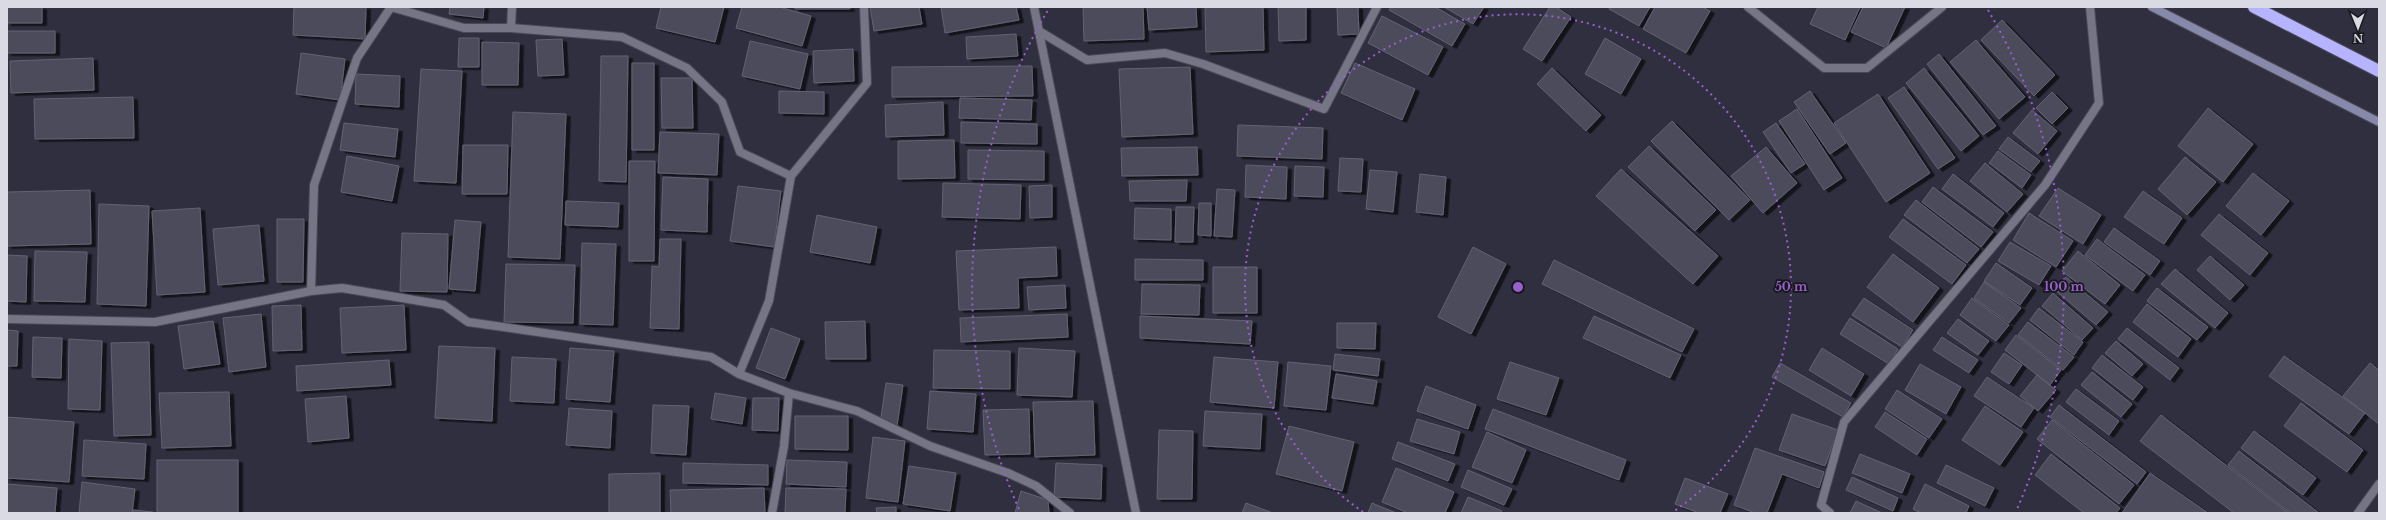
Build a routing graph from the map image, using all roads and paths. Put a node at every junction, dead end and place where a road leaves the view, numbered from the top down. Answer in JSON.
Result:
{"nodes":[{"id":1,"x":512,"y":7,"type":"edge"},
{"id":2,"x":864,"y":7,"type":"edge"},
{"id":3,"x":1034,"y":7,"type":"edge"},
{"id":4,"x":1377,"y":7,"type":"edge"},
{"id":5,"x":1748,"y":7,"type":"edge"},
{"id":6,"x":1942,"y":7,"type":"edge"},
{"id":7,"x":2090,"y":7,"type":"edge"},
{"id":8,"x":2152,"y":7,"type":"edge"},
{"id":9,"x":2254,"y":7,"type":"edge"},
{"id":10,"x":511,"y":28,"type":"junction"},
{"id":11,"x":1039,"y":31,"type":"junction"},
{"id":12,"x":2379,"y":71,"type":"edge"},
{"id":13,"x":2379,"y":122,"type":"edge"},
{"id":14,"x":791,"y":176,"type":"junction"},
{"id":15,"x":311,"y":291,"type":"junction"},
{"id":16,"x":7,"y":318,"type":"edge"},
{"id":17,"x":739,"y":374,"type":"junction"},
{"id":18,"x":789,"y":393,"type":"junction"},
{"id":19,"x":2379,"y":484,"type":"edge"},
{"id":20,"x":772,"y":513,"type":"edge"},
{"id":21,"x":1070,"y":513,"type":"edge"},
{"id":22,"x":1136,"y":513,"type":"edge"},
{"id":23,"x":1830,"y":513,"type":"edge"},
{"id":24,"x":2358,"y":513,"type":"edge"}],
"edges":[{"from":1,"to":10,"type":"street"},
{"from":2,"to":14,"type":"street"},
{"from":3,"to":11,"type":"street"},
{"from":4,"to":11,"type":"street"},
{"from":5,"to":6,"type":"street"},
{"from":7,"to":23,"type":"street"},
{"from":8,"to":13,"type":"street"},
{"from":9,"to":12,"type":"highway"},
{"from":10,"to":14,"type":"street"},
{"from":10,"to":15,"type":"street"},
{"from":11,"to":22,"type":"street"},
{"from":14,"to":17,"type":"street"},
{"from":15,"to":16,"type":"street"},
{"from":15,"to":17,"type":"street"},
{"from":17,"to":18,"type":"street"},
{"from":18,"to":20,"type":"street"},
{"from":18,"to":21,"type":"street"},
{"from":19,"to":24,"type":"street"}]}
